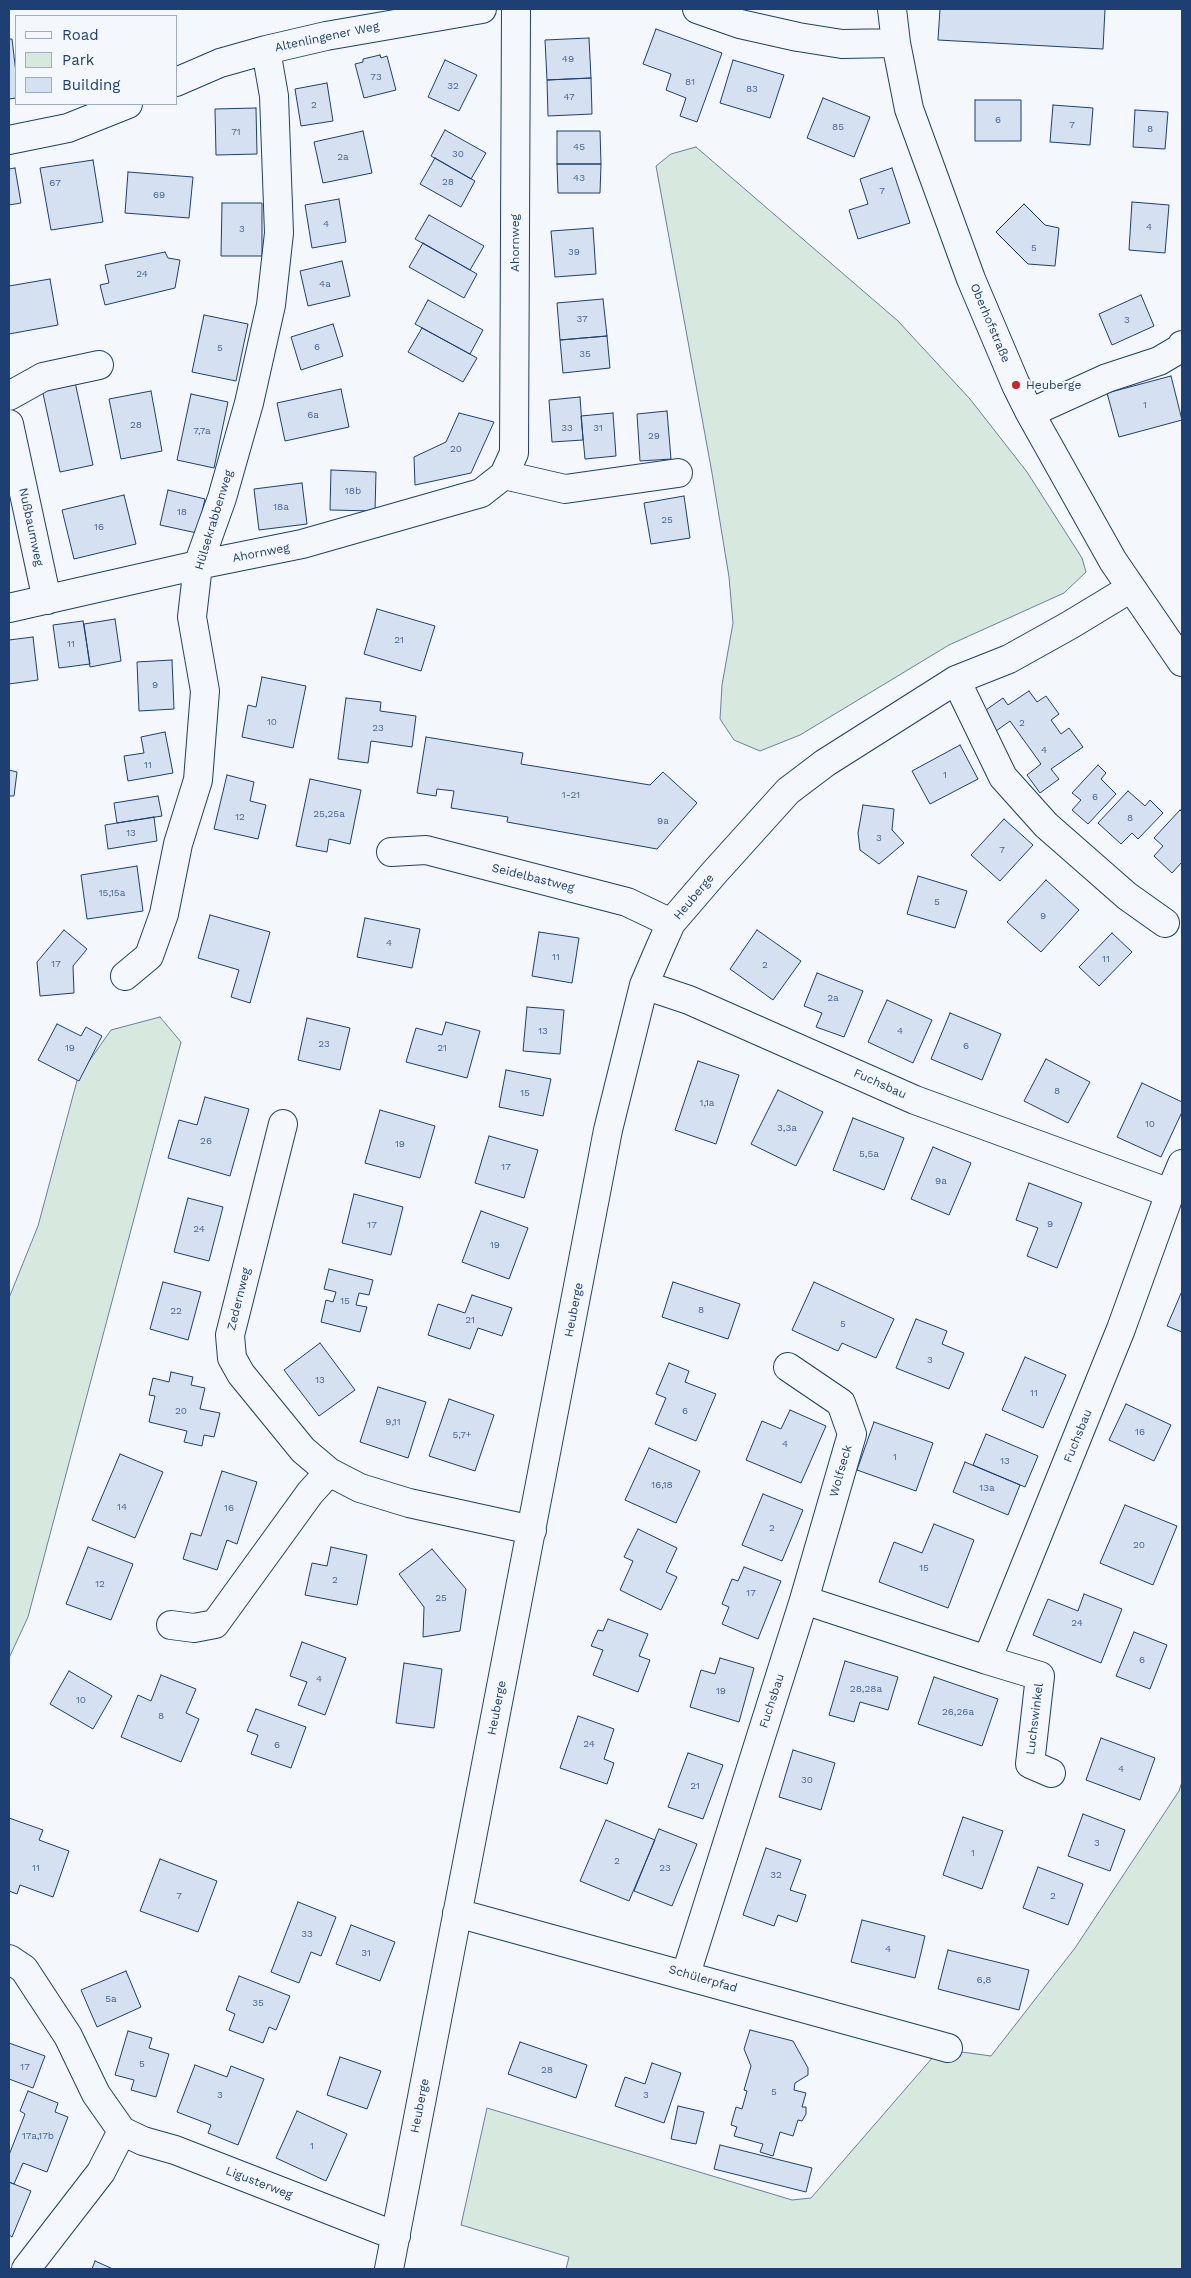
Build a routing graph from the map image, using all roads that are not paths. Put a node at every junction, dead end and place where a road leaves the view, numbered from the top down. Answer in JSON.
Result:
{"nodes":[{"id":1,"x":482,"y":9,"type":"edge"},
{"id":2,"x":516,"y":9,"type":"edge"},
{"id":3,"x":697,"y":9,"type":"edge"},
{"id":4,"x":892,"y":9,"type":"edge"},
{"id":5,"x":896,"y":43,"type":"junction"},
{"id":6,"x":266,"y":50,"type":"junction"},
{"id":7,"x":178,"y":81,"type":"edge"},
{"id":8,"x":126,"y":105,"type":"edge"},
{"id":9,"x":9,"y":140,"type":"edge"},
{"id":10,"x":1182,"y":345,"type":"edge"},
{"id":11,"x":98,"y":365,"type":"dead end"},
{"id":12,"x":9,"y":396,"type":"edge"},
{"id":13,"x":1030,"y":413,"type":"junction"},
{"id":14,"x":9,"y":424,"type":"edge"},
{"id":15,"x":678,"y":473,"type":"dead end"},
{"id":16,"x":504,"y":474,"type":"junction"},
{"id":17,"x":198,"y":565,"type":"junction"},
{"id":18,"x":1131,"y":588,"type":"junction"},
{"id":19,"x":47,"y":600,"type":"junction"},
{"id":20,"x":9,"y":608,"type":"edge"},
{"id":21,"x":1182,"y":662,"type":"edge"},
{"id":22,"x":956,"y":680,"type":"junction"},
{"id":23,"x":391,"y":852,"type":"dead end"},
{"id":24,"x":671,"y":923,"type":"junction"},
{"id":25,"x":1165,"y":923,"type":"dead end"},
{"id":26,"x":124,"y":976,"type":"dead end"},
{"id":27,"x":644,"y":985,"type":"junction"},
{"id":28,"x":283,"y":1124,"type":"dead end"},
{"id":29,"x":1182,"y":1164,"type":"edge"},
{"id":30,"x":1170,"y":1193,"type":"junction"},
{"id":31,"x":788,"y":1367,"type":"dead end"},
{"id":32,"x":329,"y":1472,"type":"junction"},
{"id":33,"x":532,"y":1530,"type":"junction"},
{"id":34,"x":804,"y":1600,"type":"junction"},
{"id":35,"x":171,"y":1625,"type":"dead end"},
{"id":36,"x":987,"y":1660,"type":"junction"},
{"id":37,"x":1051,"y":1773,"type":"dead end"},
{"id":38,"x":458,"y":1913,"type":"junction"},
{"id":39,"x":9,"y":1959,"type":"edge"},
{"id":40,"x":686,"y":1974,"type":"junction"},
{"id":41,"x":948,"y":2048,"type":"dead end"},
{"id":42,"x":122,"y":2131,"type":"junction"},
{"id":43,"x":396,"y":2236,"type":"junction"},
{"id":44,"x":26,"y":2269,"type":"edge"},
{"id":45,"x":389,"y":2269,"type":"edge"}],
"edges":[{"from":1,"to":6,"type":"street","name":"Altenlingener Weg"},
{"from":2,"to":16,"type":"street","name":"Ahornweg"},
{"from":3,"to":5,"type":"street"},
{"from":4,"to":5,"type":"street","name":"Oberhofstraße"},
{"from":5,"to":13,"type":"street","name":"Oberhofstraße"},
{"from":6,"to":7,"type":"street","name":"Altenlingener Weg"},
{"from":6,"to":17,"type":"street","name":"Hülsekrabbenweg"},
{"from":8,"to":9,"type":"street"},
{"from":10,"to":13,"type":"street"},
{"from":11,"to":12,"type":"street"},
{"from":13,"to":18,"type":"street","name":"Oberhofstraße"},
{"from":14,"to":19,"type":"street","name":"Nußbaumweg"},
{"from":15,"to":16,"type":"street"},
{"from":16,"to":17,"type":"street","name":"Ahornweg"},
{"from":17,"to":19,"type":"street","name":"Ahornweg"},
{"from":17,"to":26,"type":"street","name":"Hülsekrabbenweg"},
{"from":18,"to":21,"type":"street","name":"Oberhofstraße"},
{"from":18,"to":22,"type":"street","name":"Heuberge"},
{"from":19,"to":20,"type":"street","name":"Ahornweg"},
{"from":22,"to":24,"type":"street","name":"Heuberge"},
{"from":22,"to":25,"type":"street"},
{"from":23,"to":24,"type":"street","name":"Seidelbastweg"},
{"from":24,"to":27,"type":"street","name":"Heuberge"},
{"from":27,"to":30,"type":"street","name":"Fuchsbau"},
{"from":27,"to":33,"type":"street","name":"Heuberge"},
{"from":28,"to":32,"type":"street","name":"Zedernweg"},
{"from":29,"to":30,"type":"street"},
{"from":30,"to":36,"type":"street","name":"Fuchsbau"},
{"from":31,"to":34,"type":"street","name":"Wolfseck"},
{"from":32,"to":33,"type":"street","name":"Zedernweg"},
{"from":32,"to":35,"type":"street"},
{"from":33,"to":38,"type":"street","name":"Heuberge"},
{"from":34,"to":36,"type":"street"},
{"from":34,"to":40,"type":"street","name":"Fuchsbau"},
{"from":36,"to":37,"type":"street","name":"Luchswinkel"},
{"from":38,"to":40,"type":"street","name":"Schülerpfad"},
{"from":38,"to":43,"type":"street","name":"Heuberge"},
{"from":39,"to":42,"type":"street"},
{"from":40,"to":41,"type":"street","name":"Schülerpfad"},
{"from":42,"to":43,"type":"street","name":"Ligusterweg"},
{"from":42,"to":44,"type":"street"},
{"from":43,"to":45,"type":"street","name":"Heuberge"}]}
